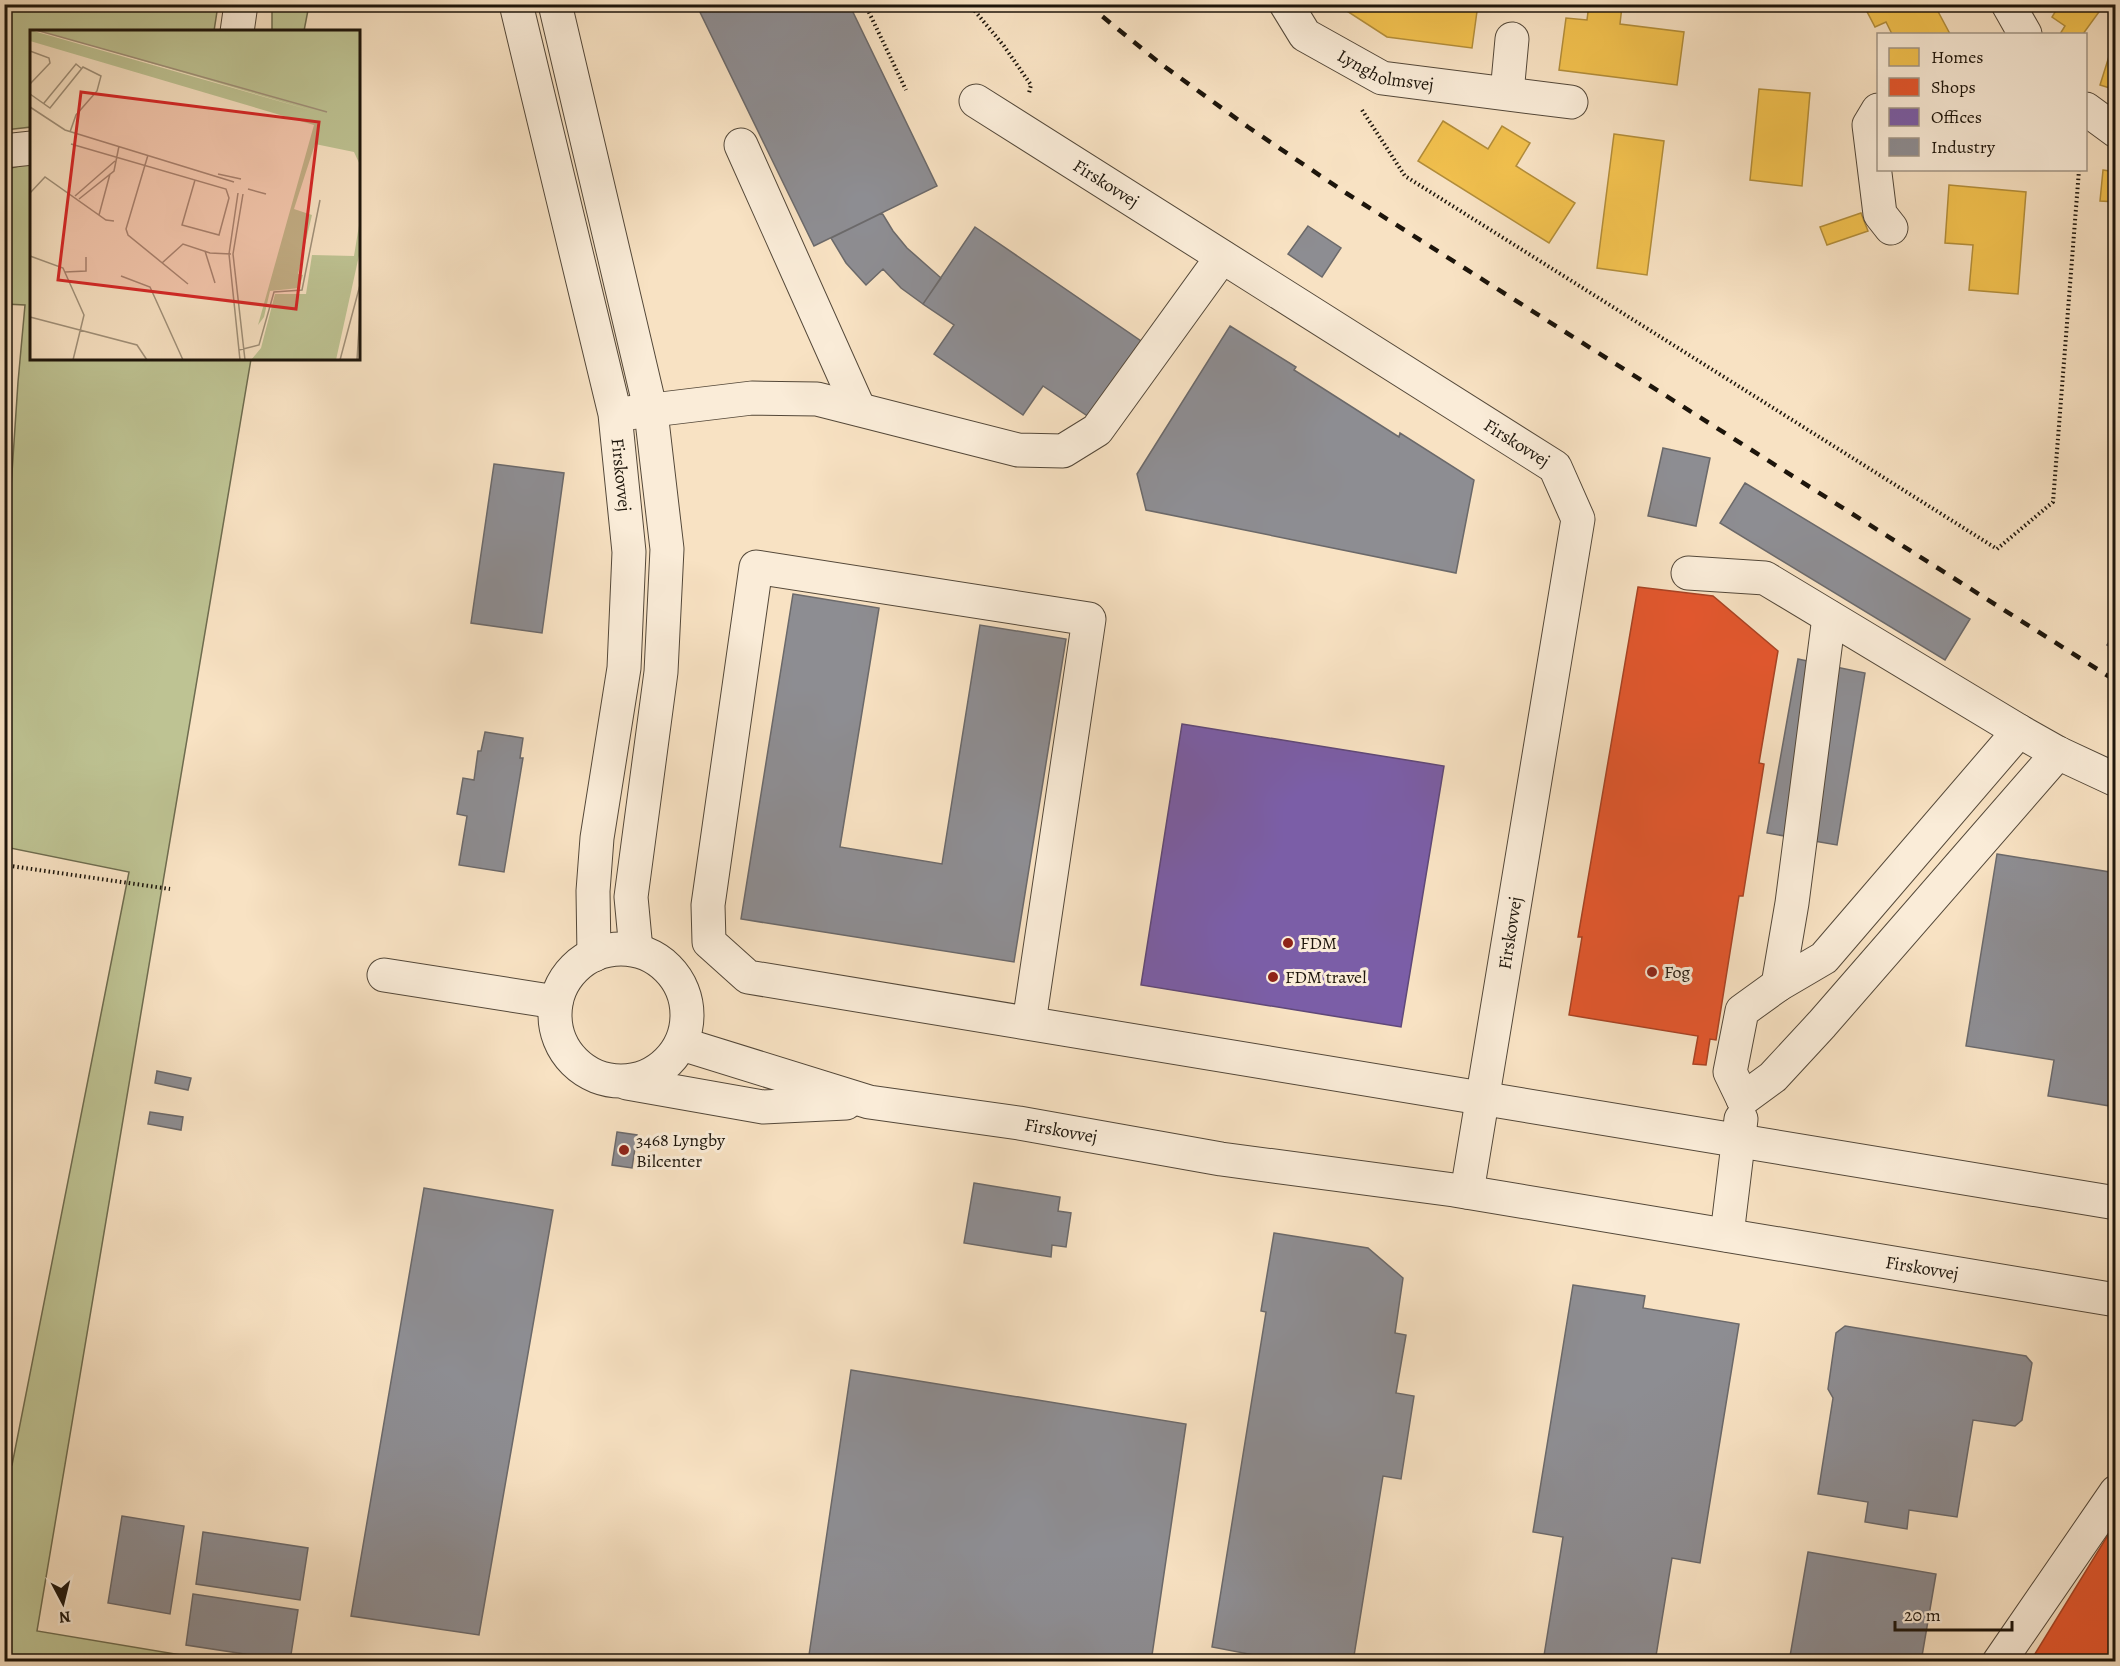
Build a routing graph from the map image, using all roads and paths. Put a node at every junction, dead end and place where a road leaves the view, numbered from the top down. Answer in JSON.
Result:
{"nodes":[{"id":1,"x":242,"y":4,"type":"edge"},
{"id":2,"x":516,"y":4,"type":"edge"},
{"id":3,"x":555,"y":4,"type":"edge"},
{"id":4,"x":865,"y":4,"type":"edge"},
{"id":5,"x":969,"y":4,"type":"edge"},
{"id":6,"x":1286,"y":4,"type":"edge"},
{"id":7,"x":2007,"y":4,"type":"edge"},
{"id":8,"x":237,"y":30,"type":"edge"},
{"id":9,"x":2024,"y":33,"type":"edge"},
{"id":10,"x":1512,"y":39,"type":"dead end"},
{"id":11,"x":1004,"y":46,"type":"dead end"},
{"id":12,"x":906,"y":90,"type":"dead end"},
{"id":13,"x":1507,"y":93,"type":"junction"},
{"id":14,"x":976,"y":101,"type":"dead end"},
{"id":15,"x":1571,"y":102,"type":"dead end"},
{"id":16,"x":1360,"y":106,"type":"dead end"},
{"id":17,"x":2087,"y":110,"type":"edge"},
{"id":18,"x":1877,"y":112,"type":"edge"},
{"id":19,"x":2115,"y":131,"type":"edge"},
{"id":20,"x":741,"y":145,"type":"dead end"},
{"id":21,"x":30,"y":148,"type":"edge"},
{"id":22,"x":4,"y":151,"type":"edge"},
{"id":23,"x":2079,"y":171,"type":"edge"},
{"id":24,"x":1891,"y":228,"type":"dead end"},
{"id":25,"x":1222,"y":257,"type":"junction"},
{"id":26,"x":859,"y":409,"type":"junction"},
{"id":27,"x":651,"y":412,"type":"junction"},
{"id":28,"x":615,"y":414,"type":"junction"},
{"id":29,"x":1688,"y":573,"type":"dead end"},
{"id":30,"x":1829,"y":617,"type":"junction"},
{"id":31,"x":2019,"y":731,"type":"junction"},
{"id":32,"x":2058,"y":753,"type":"junction"},
{"id":33,"x":2115,"y":780,"type":"edge"},
{"id":34,"x":4,"y":865,"type":"edge"},
{"id":35,"x":170,"y":889,"type":"dead end"},
{"id":36,"x":636,"y":950,"type":"junction"},
{"id":37,"x":594,"y":955,"type":"junction"},
{"id":38,"x":384,"y":975,"type":"dead end"},
{"id":39,"x":1778,"y":986,"type":"junction"},
{"id":40,"x":556,"y":1002,"type":"junction"},
{"id":41,"x":1029,"y":1023,"type":"junction"},
{"id":42,"x":682,"y":1044,"type":"junction"},
{"id":43,"x":617,"y":1082,"type":"junction"},
{"id":44,"x":1483,"y":1099,"type":"junction"},
{"id":45,"x":1743,"y":1099,"type":"junction"},
{"id":46,"x":869,"y":1102,"type":"junction"},
{"id":47,"x":1738,"y":1141,"type":"junction"},
{"id":48,"x":1467,"y":1192,"type":"junction"},
{"id":49,"x":2115,"y":1203,"type":"edge"},
{"id":50,"x":1727,"y":1235,"type":"junction"},
{"id":51,"x":2115,"y":1300,"type":"edge"},
{"id":52,"x":2115,"y":1492,"type":"edge"},
{"id":53,"x":1999,"y":1662,"type":"edge"}],
"edges":[{"from":1,"to":8,"type":"street"},
{"from":2,"to":28,"type":"street","name":"Firskovvej"},
{"from":3,"to":27,"type":"street","name":"Firskovvej"},
{"from":4,"to":12,"type":"path"},
{"from":5,"to":11,"type":"path"},
{"from":6,"to":13,"type":"street","name":"Lyngholmsvej"},
{"from":7,"to":9,"type":"street"},
{"from":10,"to":13,"type":"street"},
{"from":13,"to":15,"type":"street","name":"Lyngholmsvej"},
{"from":14,"to":25,"type":"street","name":"Firskovvej"},
{"from":16,"to":23,"type":"path"},
{"from":17,"to":19,"type":"street"},
{"from":18,"to":24,"type":"street"},
{"from":20,"to":26,"type":"street"},
{"from":21,"to":22,"type":"street"},
{"from":25,"to":26,"type":"street"},
{"from":25,"to":44,"type":"street","name":"Firskovvej"},
{"from":26,"to":27,"type":"street"},
{"from":27,"to":28,"type":"street"},
{"from":27,"to":36,"type":"street","name":"Firskovvej"},
{"from":28,"to":37,"type":"street","name":"Firskovvej"},
{"from":29,"to":30,"type":"street"},
{"from":30,"to":31,"type":"street"},
{"from":30,"to":39,"type":"street"},
{"from":31,"to":32,"type":"street"},
{"from":31,"to":39,"type":"street"},
{"from":32,"to":33,"type":"street"},
{"from":32,"to":45,"type":"street"},
{"from":34,"to":35,"type":"path"},
{"from":36,"to":37,"type":"street"},
{"from":36,"to":42,"type":"street"},
{"from":37,"to":40,"type":"street"},
{"from":38,"to":40,"type":"street"},
{"from":39,"to":45,"type":"street"},
{"from":40,"to":43,"type":"street"},
{"from":41,"to":41,"type":"street"},
{"from":41,"to":44,"type":"street"},
{"from":42,"to":43,"type":"street"},
{"from":42,"to":46,"type":"street","name":"Firskovvej"},
{"from":43,"to":46,"type":"street","name":"Firskovvej"},
{"from":44,"to":47,"type":"street"},
{"from":44,"to":48,"type":"street","name":"Firskovvej"},
{"from":45,"to":47,"type":"street"},
{"from":46,"to":48,"type":"street","name":"Firskovvej"},
{"from":47,"to":49,"type":"street"},
{"from":47,"to":50,"type":"street"},
{"from":48,"to":50,"type":"street","name":"Firskovvej"},
{"from":50,"to":51,"type":"street","name":"Firskovvej"},
{"from":52,"to":53,"type":"street"}]}
